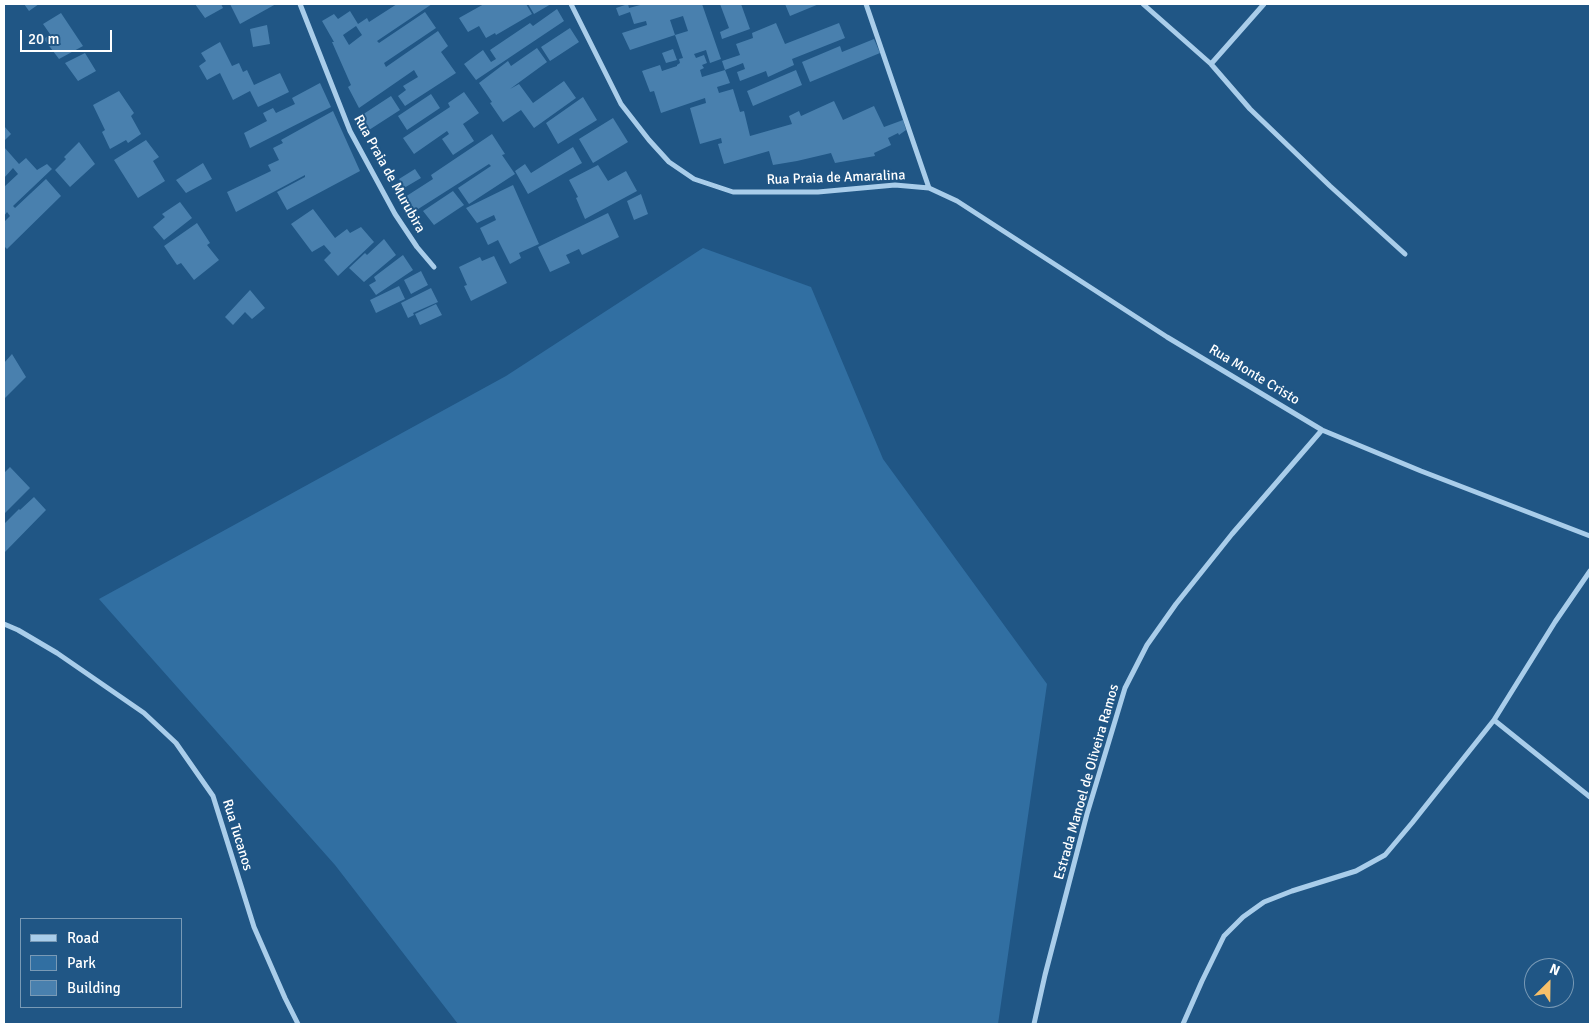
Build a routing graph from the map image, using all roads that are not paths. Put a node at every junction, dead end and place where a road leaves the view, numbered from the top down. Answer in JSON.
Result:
{"nodes":[{"id":1,"x":300,"y":4,"type":"edge"},
{"id":2,"x":570,"y":4,"type":"edge"},
{"id":3,"x":866,"y":4,"type":"edge"},
{"id":4,"x":1143,"y":4,"type":"edge"},
{"id":5,"x":1264,"y":4,"type":"edge"},
{"id":6,"x":1211,"y":64,"type":"junction"},
{"id":7,"x":929,"y":188,"type":"junction"},
{"id":8,"x":1405,"y":254,"type":"dead end"},
{"id":9,"x":434,"y":267,"type":"dead end"},
{"id":10,"x":1322,"y":430,"type":"junction"},
{"id":11,"x":1590,"y":536,"type":"edge"},
{"id":12,"x":1590,"y":571,"type":"edge"},
{"id":13,"x":4,"y":624,"type":"edge"},
{"id":14,"x":1494,"y":720,"type":"junction"},
{"id":15,"x":1590,"y":797,"type":"edge"},
{"id":16,"x":298,"y":1024,"type":"edge"},
{"id":17,"x":1034,"y":1024,"type":"edge"},
{"id":18,"x":1183,"y":1024,"type":"edge"}],
"edges":[{"from":1,"to":9,"type":"street","name":"Rua Praia de Murubira"},
{"from":2,"to":7,"type":"street","name":"Rua Praia de Amaralina"},
{"from":3,"to":7,"type":"street"},
{"from":4,"to":6,"type":"street"},
{"from":5,"to":6,"type":"street"},
{"from":6,"to":8,"type":"street"},
{"from":7,"to":10,"type":"street","name":"Rua Monte Cristo"},
{"from":10,"to":11,"type":"street","name":"Rua Monte Cristo"},
{"from":10,"to":17,"type":"street","name":"Estrada Manoel de Oliveira Ramos"},
{"from":12,"to":14,"type":"street"},
{"from":13,"to":16,"type":"street","name":"Rua Tucanos"},
{"from":14,"to":15,"type":"street"},
{"from":14,"to":18,"type":"street"}]}
